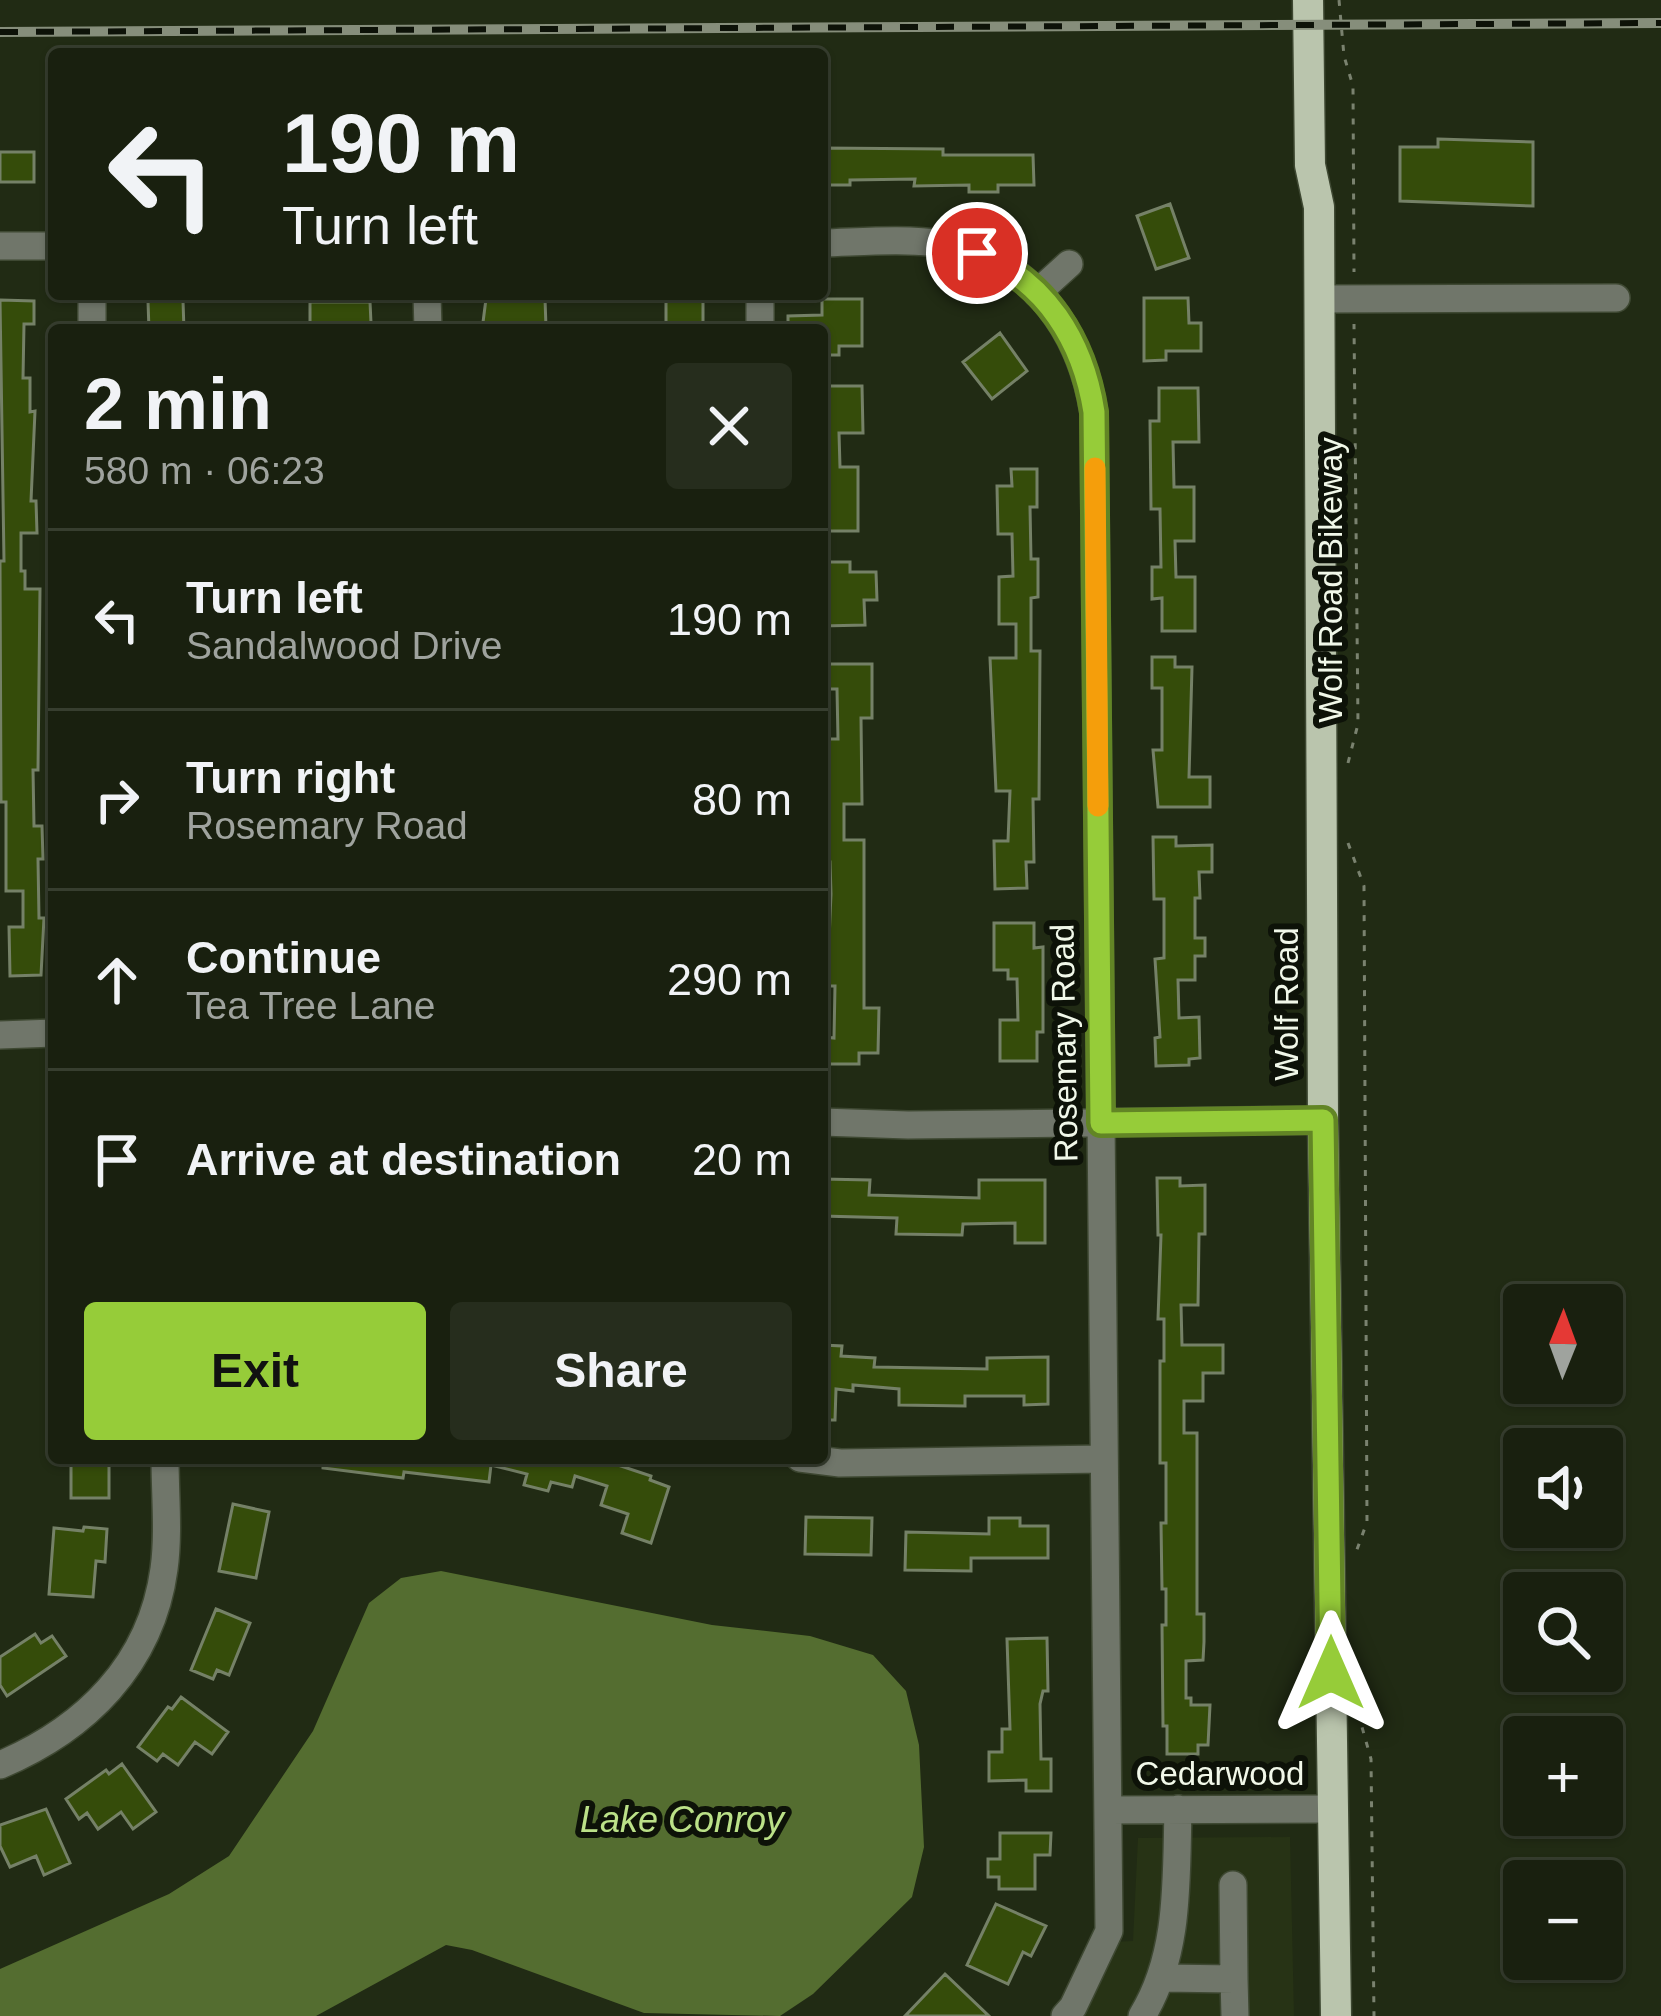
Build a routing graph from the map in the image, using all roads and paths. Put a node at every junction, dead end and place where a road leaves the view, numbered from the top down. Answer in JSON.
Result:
{"nodes":[{"id":1,"x":1308,"y":0,"type":"edge"},
{"id":2,"x":1326,"y":0,"type":"edge"},
{"id":3,"x":1339,"y":0,"type":"edge"},
{"id":4,"x":1319,"y":207,"type":"junction"},
{"id":5,"x":828,"y":243,"type":"edge"},
{"id":6,"x":0,"y":246,"type":"edge"},
{"id":7,"x":48,"y":246,"type":"edge"},
{"id":8,"x":1069,"y":264,"type":"dead end"},
{"id":9,"x":1037,"y":292,"type":"junction"},
{"id":10,"x":1616,"y":298,"type":"dead end"},
{"id":11,"x":1319,"y":299,"type":"junction"},
{"id":12,"x":1354,"y":299,"type":"junction"},
{"id":13,"x":1345,"y":778,"type":"dead end"},
{"id":14,"x":1343,"y":829,"type":"dead end"},
{"id":15,"x":48,"y":1033,"type":"edge"},
{"id":16,"x":0,"y":1035,"type":"edge"},
{"id":17,"x":1323,"y":1120,"type":"junction"},
{"id":18,"x":828,"y":1122,"type":"edge"},
{"id":19,"x":1101,"y":1123,"type":"junction"},
{"id":20,"x":1104,"y":1459,"type":"junction"},
{"id":21,"x":828,"y":1461,"type":"edge"},
{"id":22,"x":165,"y":1464,"type":"edge"},
{"id":23,"x":1352,"y":1565,"type":"dead end"},
{"id":24,"x":1353,"y":1696,"type":"dead end"},
{"id":25,"x":0,"y":1765,"type":"edge"},
{"id":26,"x":1178,"y":1809,"type":"junction"},
{"id":27,"x":1332,"y":1809,"type":"junction"},
{"id":28,"x":1108,"y":1810,"type":"junction"},
{"id":29,"x":1233,"y":1885,"type":"dead end"},
{"id":30,"x":1163,"y":1978,"type":"junction"},
{"id":31,"x":1234,"y":1979,"type":"junction"},
{"id":32,"x":1065,"y":2016,"type":"edge"},
{"id":33,"x":1142,"y":2016,"type":"edge"},
{"id":34,"x":1235,"y":2016,"type":"edge"},
{"id":35,"x":1336,"y":2016,"type":"edge"},
{"id":36,"x":1374,"y":2016,"type":"edge"}],
"edges":[{"from":1,"to":4,"type":"main road","name":"Wolf Road"},
{"from":2,"to":4,"type":"main road","name":"Wolf Road"},
{"from":3,"to":12,"type":"path","name":"Wolf Road Bikeway"},
{"from":4,"to":11,"type":"main road","name":"Wolf Road"},
{"from":5,"to":9,"type":"street","name":"Rosemary Road"},
{"from":6,"to":7,"type":"street"},
{"from":8,"to":9,"type":"street"},
{"from":9,"to":19,"type":"street","name":"Rosemary Road"},
{"from":10,"to":12,"type":"street"},
{"from":11,"to":12,"type":"street"},
{"from":11,"to":17,"type":"main road","name":"Wolf Road"},
{"from":12,"to":13,"type":"path","name":"Wolf Road Bikeway"},
{"from":14,"to":23,"type":"path"},
{"from":15,"to":16,"type":"street"},
{"from":17,"to":19,"type":"street"},
{"from":17,"to":27,"type":"main road","name":"Wolf Road"},
{"from":18,"to":19,"type":"street"},
{"from":19,"to":20,"type":"street","name":"Rosemary Road"},
{"from":20,"to":21,"type":"street"},
{"from":20,"to":28,"type":"street","name":"Rosemary Road"},
{"from":22,"to":25,"type":"street"},
{"from":24,"to":36,"type":"path"},
{"from":26,"to":27,"type":"street","name":"Cedarwood"},
{"from":26,"to":28,"type":"street","name":"Cedarwood"},
{"from":26,"to":30,"type":"street"},
{"from":27,"to":35,"type":"main road","name":"Wolf Road"},
{"from":28,"to":32,"type":"street","name":"Rosemary Road"},
{"from":29,"to":31,"type":"street"},
{"from":30,"to":31,"type":"street"},
{"from":30,"to":33,"type":"street"},
{"from":31,"to":34,"type":"street"}]}
